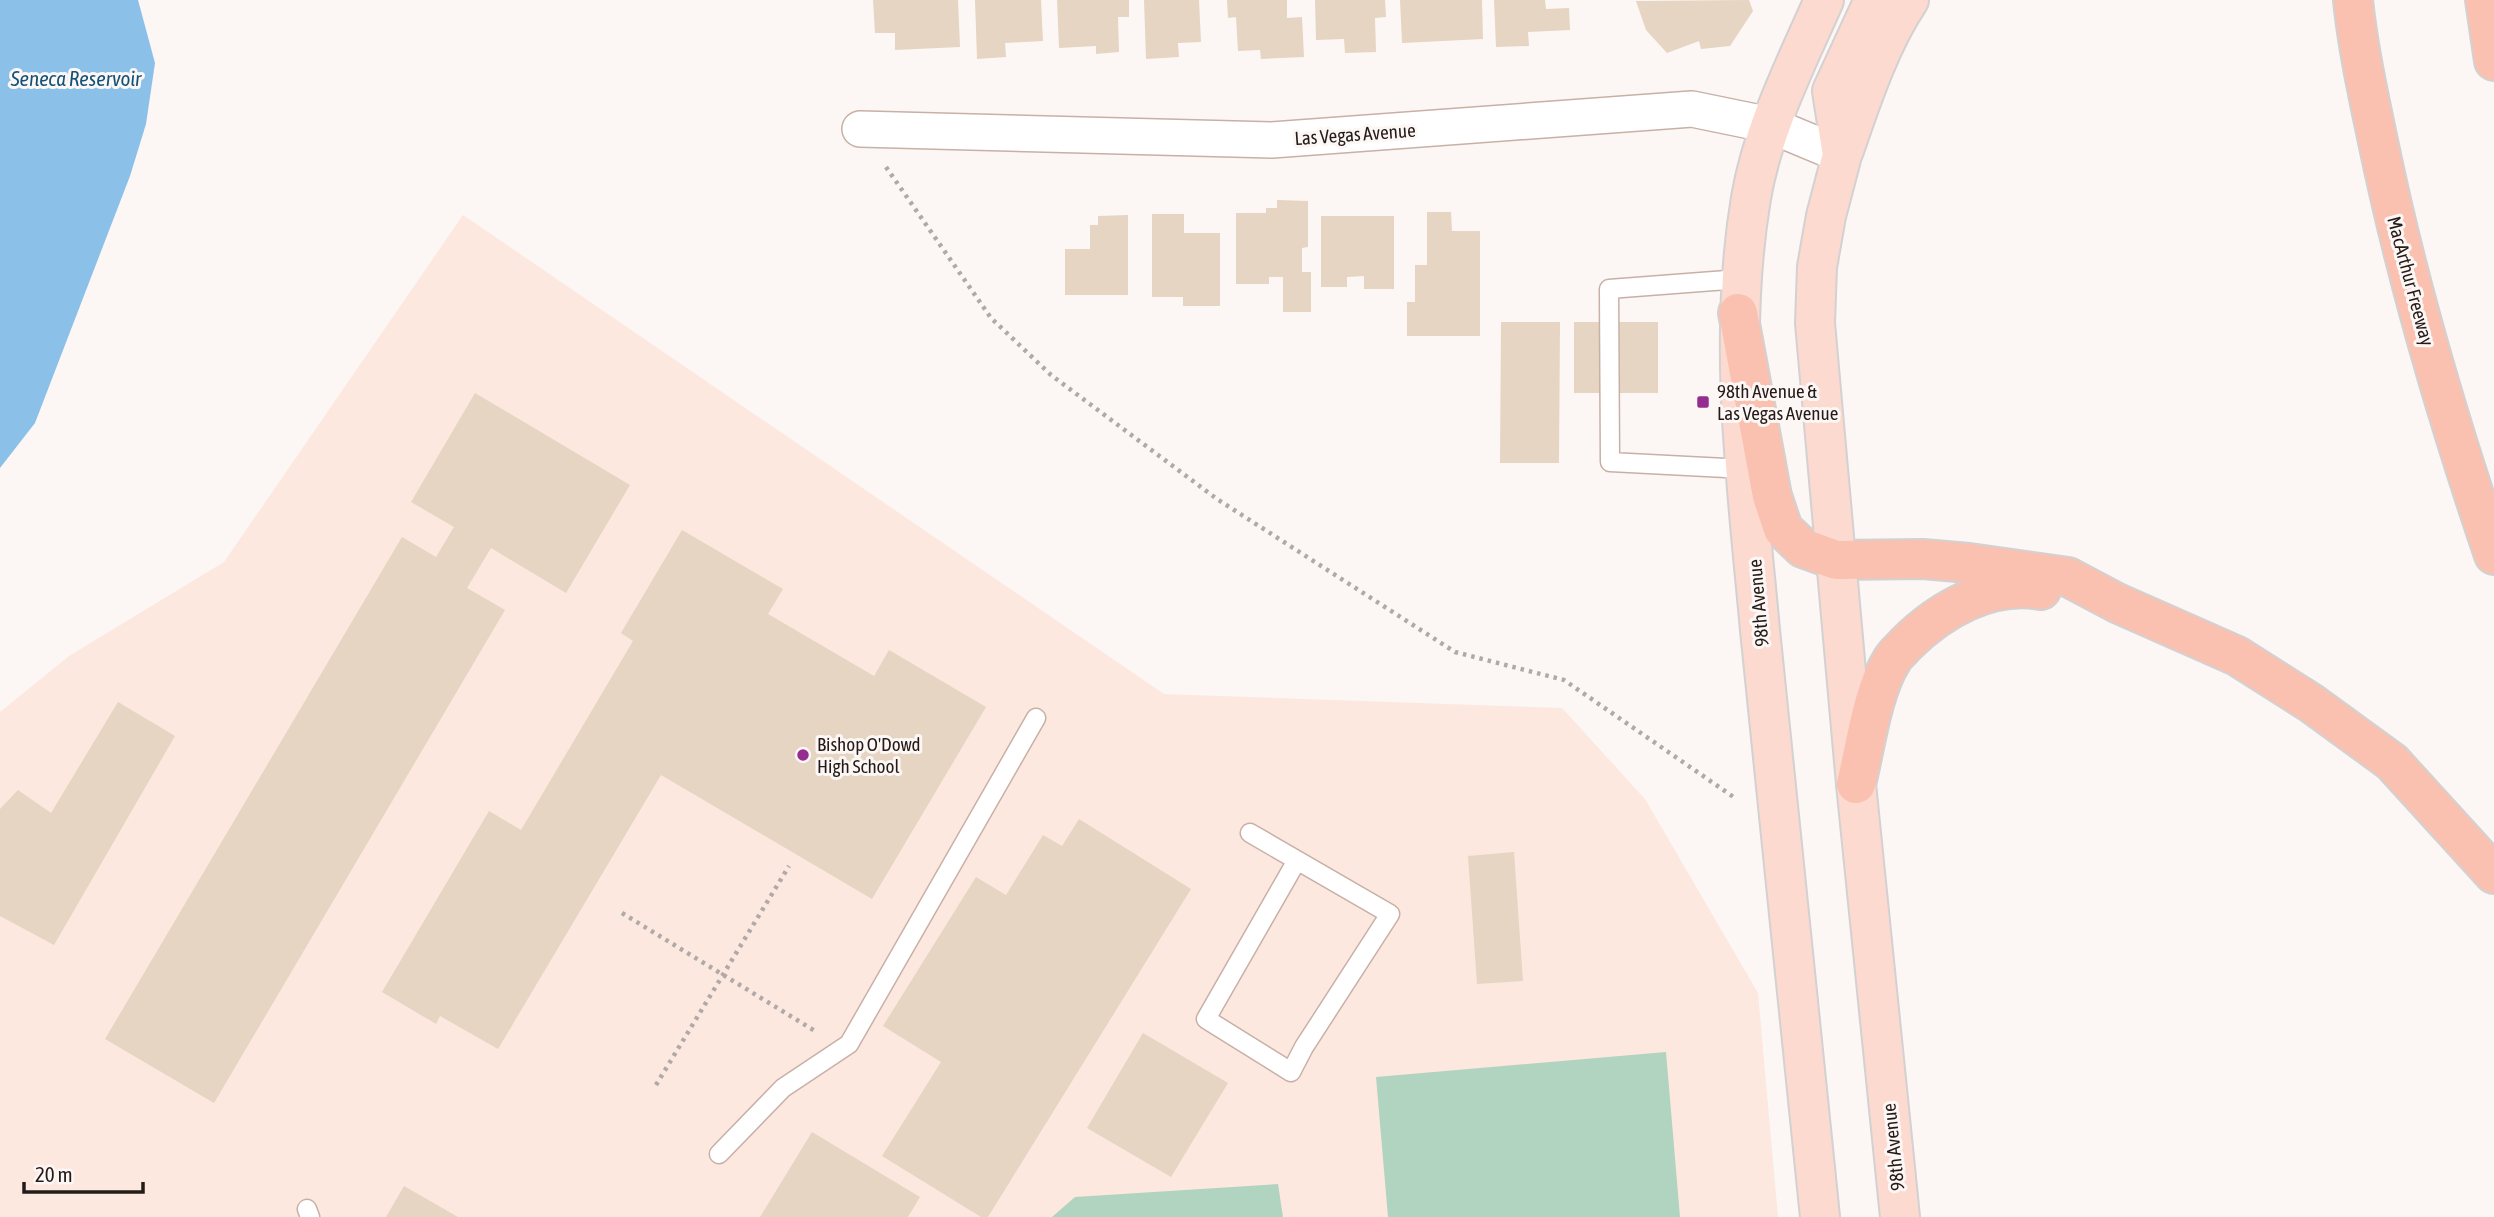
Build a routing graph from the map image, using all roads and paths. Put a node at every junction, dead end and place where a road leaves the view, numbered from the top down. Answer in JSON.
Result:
{"nodes":[{"id":1,"x":1824,"y":0,"type":"edge"},
{"id":2,"x":1874,"y":0,"type":"edge"},
{"id":3,"x":1909,"y":0,"type":"edge"},
{"id":4,"x":2353,"y":0,"type":"edge"},
{"id":5,"x":2485,"y":0,"type":"edge"},
{"id":6,"x":2492,"y":49,"type":"edge"},
{"id":7,"x":1770,"y":125,"type":"junction"},
{"id":8,"x":860,"y":129,"type":"joint"},
{"id":9,"x":1842,"y":155,"type":"junction"},
{"id":10,"x":1739,"y":296,"type":"junction"},
{"id":11,"x":1745,"y":469,"type":"junction"},
{"id":12,"x":2494,"y":555,"type":"edge"},
{"id":13,"x":1836,"y":560,"type":"junction"},
{"id":14,"x":2117,"y":603,"type":"junction"},
{"id":15,"x":1036,"y":718,"type":"dead end"},
{"id":16,"x":1856,"y":784,"type":"junction"},
{"id":17,"x":1735,"y":798,"type":"dead end"},
{"id":18,"x":1250,"y":833,"type":"dead end"},
{"id":19,"x":1296,"y":862,"type":"junction"},
{"id":20,"x":789,"y":866,"type":"dead end"},
{"id":21,"x":2494,"y":874,"type":"edge"},
{"id":22,"x":622,"y":913,"type":"dead end"},
{"id":23,"x":723,"y":975,"type":"junction"},
{"id":24,"x":815,"y":1031,"type":"dead end"},
{"id":25,"x":656,"y":1085,"type":"dead end"},
{"id":26,"x":719,"y":1154,"type":"dead end"},
{"id":27,"x":1820,"y":1217,"type":"edge"},
{"id":28,"x":1900,"y":1217,"type":"edge"}],
"edges":[{"from":1,"to":7,"type":"main road","name":"98th Avenue"},
{"from":2,"to":9,"type":"main road","name":"98th Avenue"},
{"from":3,"to":9,"type":"main road"},
{"from":4,"to":12,"type":"highway","name":"MacArthur Freeway"},
{"from":5,"to":6,"type":"highway"},
{"from":7,"to":8,"type":"street","name":"Las Vegas Avenue"},
{"from":7,"to":9,"type":"street","name":"Las Vegas Avenue"},
{"from":7,"to":10,"type":"main road","name":"98th Avenue"},
{"from":8,"to":17,"type":"path"},
{"from":9,"to":13,"type":"main road","name":"98th Avenue"},
{"from":10,"to":11,"type":"main road","name":"98th Avenue"},
{"from":10,"to":11,"type":"lane"},
{"from":10,"to":13,"type":"highway"},
{"from":11,"to":27,"type":"main road","name":"98th Avenue"},
{"from":13,"to":14,"type":"highway"},
{"from":13,"to":16,"type":"main road","name":"98th Avenue"},
{"from":14,"to":16,"type":"highway"},
{"from":14,"to":21,"type":"highway"},
{"from":15,"to":26,"type":"lane"},
{"from":16,"to":28,"type":"main road","name":"98th Avenue"},
{"from":18,"to":19,"type":"lane"},
{"from":19,"to":19,"type":"lane"},
{"from":20,"to":23,"type":"path"},
{"from":22,"to":23,"type":"path"},
{"from":23,"to":24,"type":"path"},
{"from":23,"to":25,"type":"path"}]}
